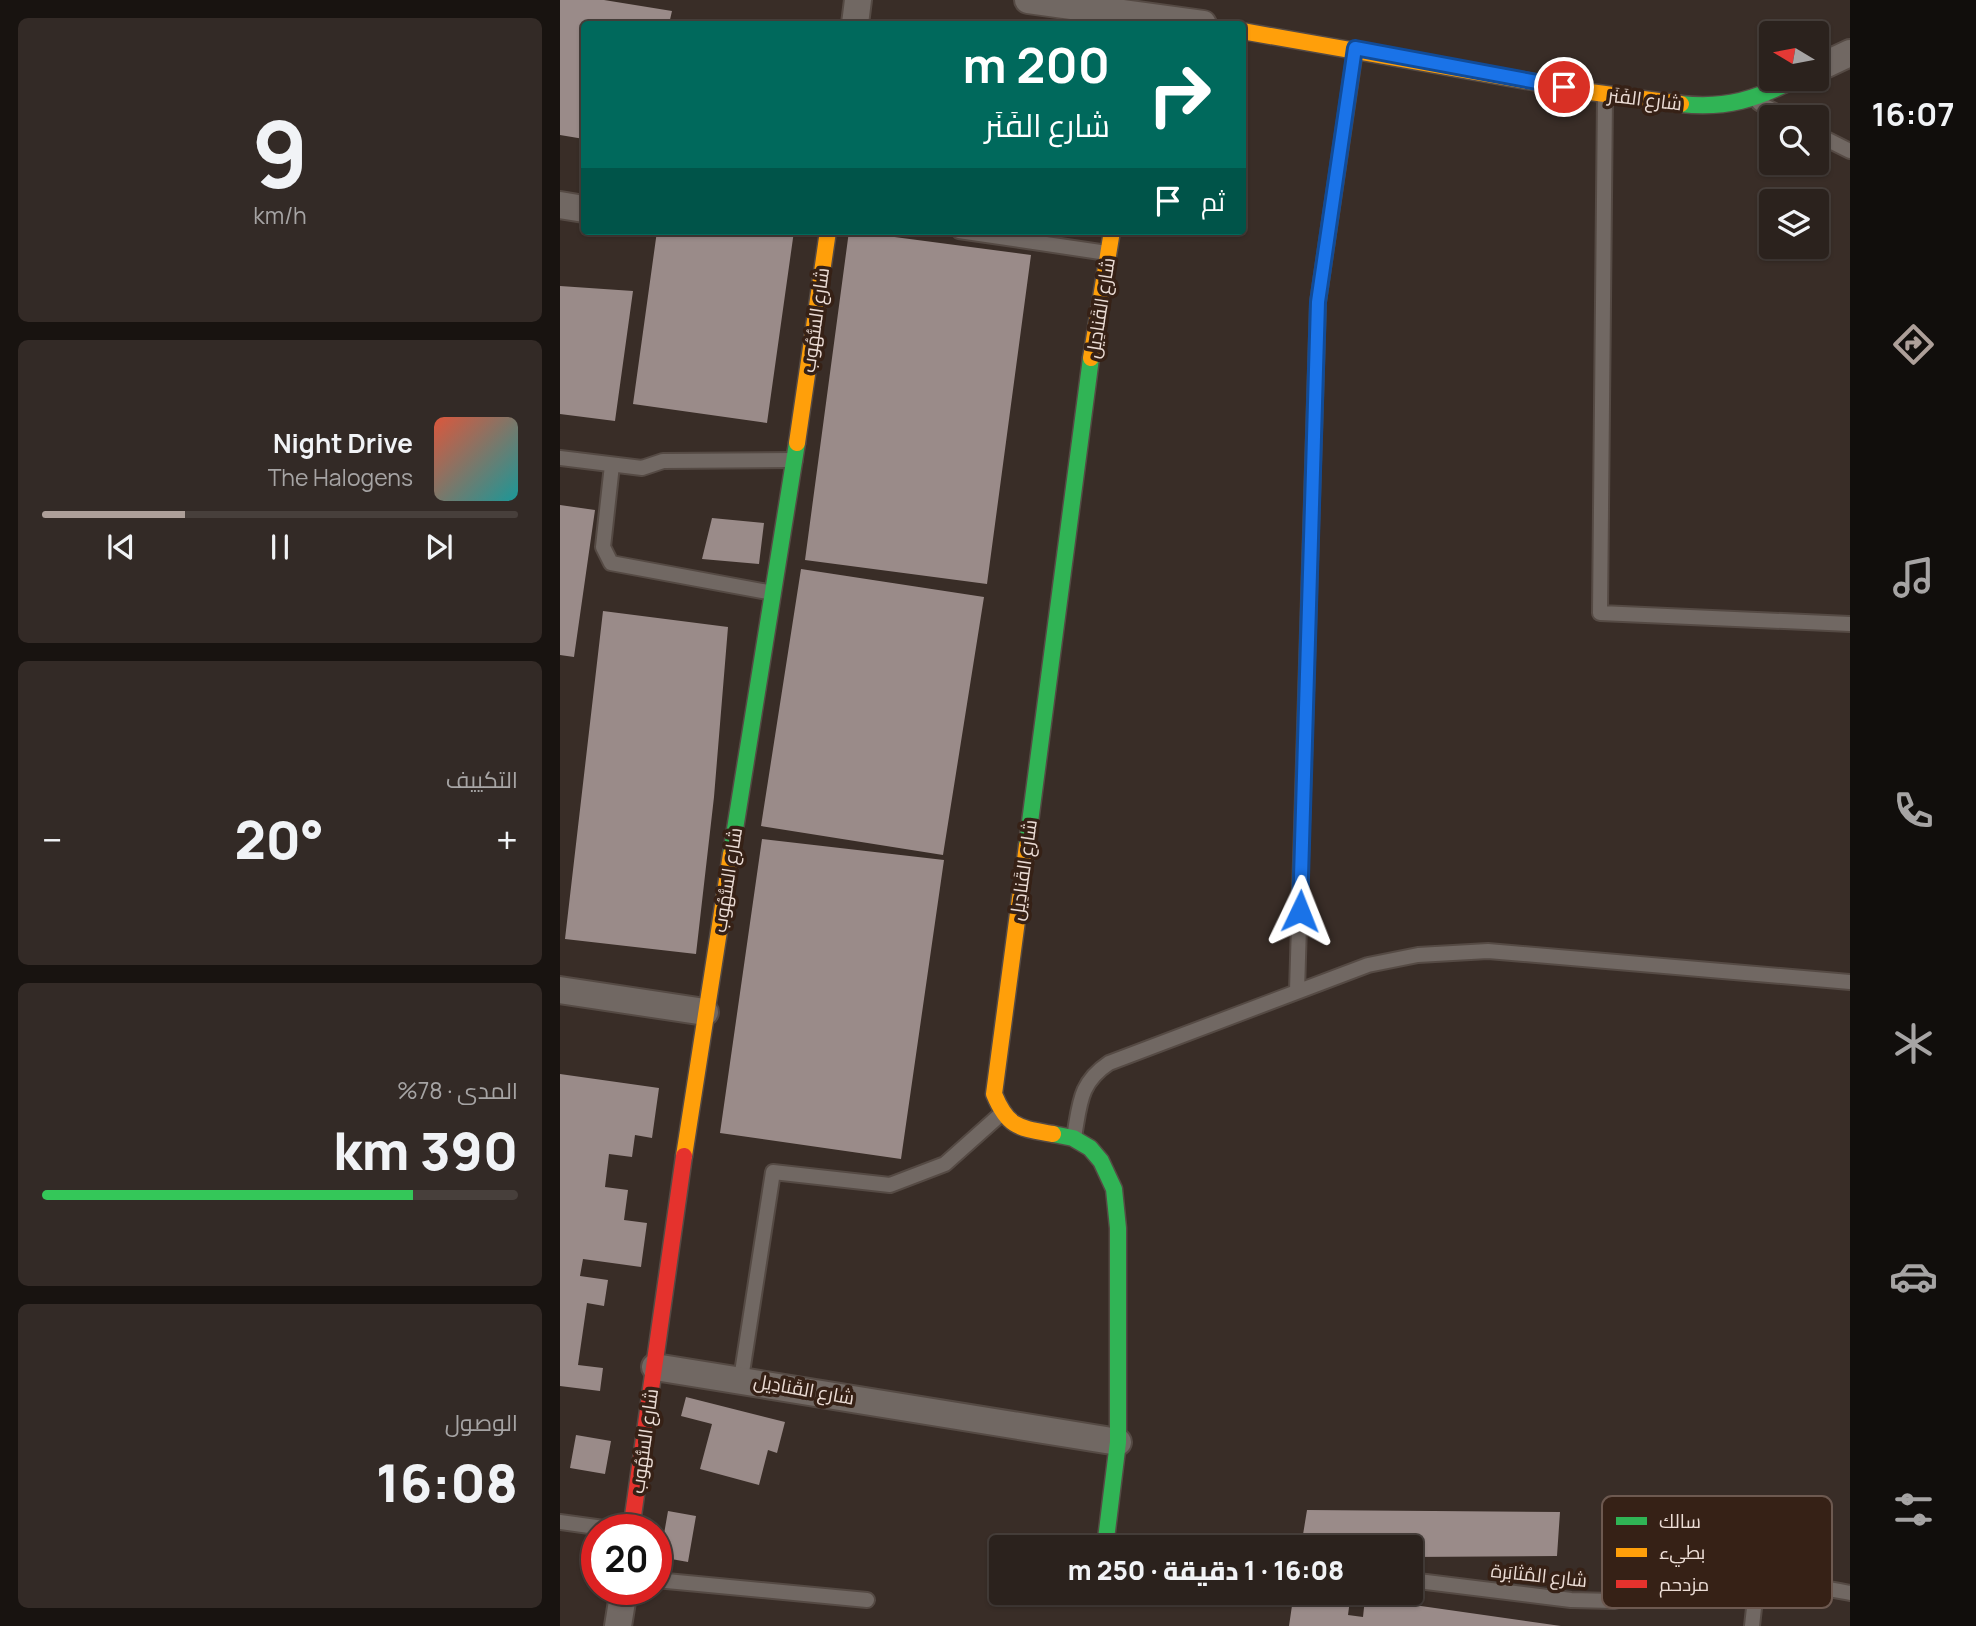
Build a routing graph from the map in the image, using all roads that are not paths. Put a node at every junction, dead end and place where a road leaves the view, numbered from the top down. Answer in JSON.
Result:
{"nodes":[{"id":1,"x":859,"y":0,"type":"edge"},
{"id":2,"x":1028,"y":0,"type":"edge"},
{"id":3,"x":1147,"y":13,"type":"edge"},
{"id":4,"x":856,"y":21,"type":"edge"},
{"id":5,"x":1188,"y":21,"type":"edge"},
{"id":6,"x":1246,"y":32,"type":"edge"},
{"id":7,"x":1355,"y":48,"type":"junction"},
{"id":8,"x":1850,"y":53,"type":"edge"},
{"id":9,"x":1829,"y":63,"type":"edge"},
{"id":10,"x":1771,"y":91,"type":"edge"},
{"id":11,"x":1605,"y":93,"type":"junction"},
{"id":12,"x":1753,"y":100,"type":"junction"},
{"id":13,"x":1763,"y":105,"type":"edge"},
{"id":14,"x":1829,"y":140,"type":"edge"},
{"id":15,"x":1850,"y":151,"type":"edge"},
{"id":16,"x":560,"y":205,"type":"edge"},
{"id":17,"x":581,"y":208,"type":"edge"},
{"id":18,"x":827,"y":235,"type":"edge"},
{"id":19,"x":986,"y":235,"type":"edge"},
{"id":20,"x":1111,"y":235,"type":"edge"},
{"id":21,"x":1108,"y":254,"type":"junction"},
{"id":22,"x":560,"y":458,"type":"edge"},
{"id":23,"x":795,"y":460,"type":"junction"},
{"id":24,"x":612,"y":465,"type":"junction"},
{"id":25,"x":773,"y":593,"type":"junction"},
{"id":26,"x":1850,"y":624,"type":"edge"},
{"id":27,"x":1850,"y":982,"type":"edge"},
{"id":28,"x":560,"y":990,"type":"edge"},
{"id":29,"x":1297,"y":991,"type":"junction"},
{"id":30,"x":705,"y":1012,"type":"junction"},
{"id":31,"x":1002,"y":1113,"type":"junction"},
{"id":32,"x":1073,"y":1138,"type":"junction"},
{"id":33,"x":655,"y":1367,"type":"junction"},
{"id":34,"x":741,"y":1379,"type":"junction"},
{"id":35,"x":1118,"y":1442,"type":"junction"},
{"id":36,"x":633,"y":1514,"type":"edge"},
{"id":37,"x":560,"y":1522,"type":"edge"},
{"id":38,"x":581,"y":1525,"type":"edge"},
{"id":39,"x":1106,"y":1535,"type":"edge"},
{"id":40,"x":672,"y":1582,"type":"edge"},
{"id":41,"x":1423,"y":1582,"type":"edge"},
{"id":42,"x":1832,"y":1590,"type":"edge"},
{"id":43,"x":1850,"y":1593,"type":"edge"},
{"id":44,"x":867,"y":1600,"type":"dead end"},
{"id":45,"x":1602,"y":1601,"type":"edge"},
{"id":46,"x":621,"y":1605,"type":"edge"},
{"id":47,"x":1754,"y":1608,"type":"edge"},
{"id":48,"x":618,"y":1626,"type":"edge"},
{"id":49,"x":1752,"y":1626,"type":"edge"}],
"edges":[{"from":1,"to":4,"type":"street"},
{"from":2,"to":3,"type":"street"},
{"from":3,"to":5,"type":"street"},
{"from":6,"to":7,"type":"street","name":"شارع الفَنَر"},
{"from":7,"to":11,"type":"street","name":"شارع الفَنَر"},
{"from":7,"to":29,"type":"lane"},
{"from":8,"to":9,"type":"street"},
{"from":10,"to":12,"type":"street","name":"شارع الفَنَر"},
{"from":11,"to":12,"type":"street","name":"شارع الفَنَر"},
{"from":11,"to":26,"type":"lane"},
{"from":12,"to":13,"type":"lane"},
{"from":14,"to":15,"type":"lane"},
{"from":16,"to":17,"type":"street"},
{"from":18,"to":23,"type":"street","name":"شارع السُّهُوب"},
{"from":19,"to":21,"type":"lane"},
{"from":20,"to":21,"type":"street","name":"شارع القَنادِيل"},
{"from":21,"to":31,"type":"street","name":"شارع القَنادِيل"},
{"from":22,"to":24,"type":"lane"},
{"from":23,"to":24,"type":"lane"},
{"from":23,"to":25,"type":"street","name":"شارع السُّهُوب"},
{"from":24,"to":25,"type":"lane"},
{"from":25,"to":30,"type":"street","name":"شارع السُّهُوب"},
{"from":27,"to":29,"type":"lane"},
{"from":28,"to":30,"type":"street"},
{"from":29,"to":32,"type":"lane"},
{"from":30,"to":33,"type":"street","name":"شارع السُّهُوب"},
{"from":31,"to":32,"type":"street"},
{"from":31,"to":34,"type":"lane"},
{"from":32,"to":35,"type":"street"},
{"from":33,"to":34,"type":"street","name":"شارع القَنادِيل"},
{"from":33,"to":36,"type":"street","name":"شارع السُّهُوب"},
{"from":34,"to":35,"type":"street","name":"شارع القَنادِيل"},
{"from":35,"to":39,"type":"street"},
{"from":37,"to":38,"type":"lane"},
{"from":40,"to":44,"type":"lane"},
{"from":41,"to":45,"type":"lane","name":"شارع المُثابَرة"},
{"from":42,"to":43,"type":"lane"},
{"from":46,"to":48,"type":"street"},
{"from":47,"to":49,"type":"lane"}]}
